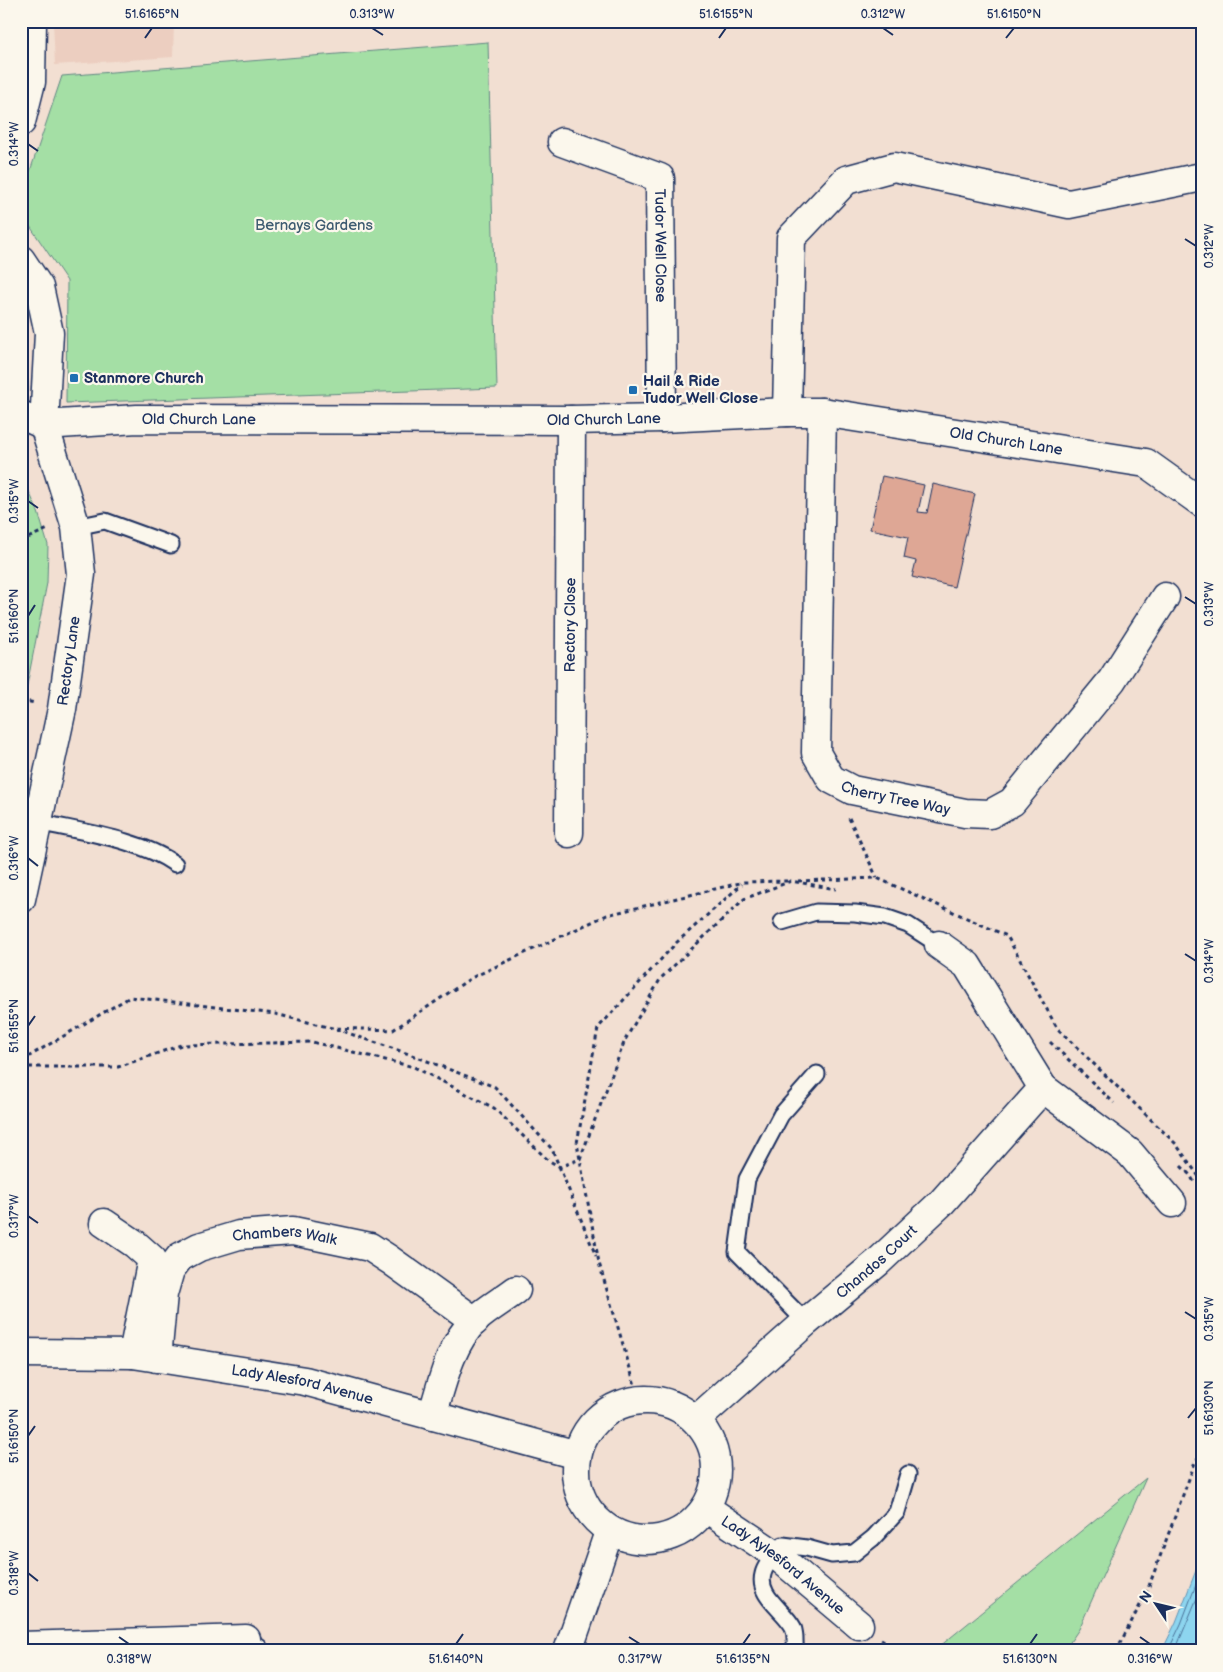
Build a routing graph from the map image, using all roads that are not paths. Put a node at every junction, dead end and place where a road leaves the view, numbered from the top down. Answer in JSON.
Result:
{"nodes":[{"id":1,"x":32,"y":21,"type":"edge"},
{"id":2,"x":21,"y":122,"type":"edge"},
{"id":3,"x":562,"y":142,"type":"dead end"},
{"id":4,"x":1202,"y":177,"type":"edge"},
{"id":5,"x":21,"y":260,"type":"edge"},
{"id":6,"x":787,"y":412,"type":"junction"},
{"id":7,"x":822,"y":412,"type":"junction"},
{"id":8,"x":662,"y":418,"type":"junction"},
{"id":9,"x":33,"y":420,"type":"edge"},
{"id":10,"x":571,"y":420,"type":"junction"},
{"id":11,"x":1202,"y":503,"type":"edge"},
{"id":12,"x":76,"y":527,"type":"junction"},
{"id":13,"x":171,"y":545,"type":"dead end"},
{"id":14,"x":1165,"y":597,"type":"dead end"},
{"id":15,"x":38,"y":822,"type":"junction"},
{"id":16,"x":569,"y":832,"type":"dead end"},
{"id":17,"x":175,"y":864,"type":"dead end"},
{"id":18,"x":21,"y":899,"type":"edge"},
{"id":19,"x":782,"y":922,"type":"dead end"},
{"id":20,"x":939,"y":945,"type":"joint"},
{"id":21,"x":817,"y":1074,"type":"dead end"},
{"id":22,"x":1043,"y":1088,"type":"junction"},
{"id":23,"x":1172,"y":1203,"type":"dead end"},
{"id":24,"x":104,"y":1223,"type":"dead end"},
{"id":25,"x":516,"y":1290,"type":"dead end"},
{"id":26,"x":474,"y":1321,"type":"junction"},
{"id":27,"x":806,"y":1322,"type":"junction"},
{"id":28,"x":21,"y":1353,"type":"edge"},
{"id":29,"x":145,"y":1356,"type":"junction"},
{"id":30,"x":432,"y":1416,"type":"junction"},
{"id":31,"x":696,"y":1420,"type":"junction"},
{"id":32,"x":576,"y":1454,"type":"junction"},
{"id":33,"x":908,"y":1474,"type":"dead end"},
{"id":34,"x":706,"y":1508,"type":"junction"},
{"id":35,"x":609,"y":1532,"type":"junction"},
{"id":36,"x":776,"y":1555,"type":"junction"},
{"id":37,"x":859,"y":1625,"type":"dead end"},
{"id":38,"x":254,"y":1645,"type":"edge"},
{"id":39,"x":21,"y":1646,"type":"edge"},
{"id":40,"x":568,"y":1651,"type":"edge"},
{"id":41,"x":795,"y":1651,"type":"edge"}],
"edges":[{"from":1,"to":2,"type":"street"},
{"from":3,"to":8,"type":"street","name":"Tudor Well Close"},
{"from":4,"to":6,"type":"street"},
{"from":5,"to":9,"type":"street"},
{"from":6,"to":7,"type":"street","name":"Old Church Lane"},
{"from":6,"to":8,"type":"street","name":"Old Church Lane"},
{"from":7,"to":11,"type":"street","name":"Old Church Lane"},
{"from":7,"to":14,"type":"street","name":"Cherry Tree Way"},
{"from":8,"to":10,"type":"street","name":"Old Church Lane"},
{"from":9,"to":10,"type":"street","name":"Old Church Lane"},
{"from":9,"to":12,"type":"street","name":"Rectory Lane"},
{"from":10,"to":16,"type":"street","name":"Rectory Close"},
{"from":12,"to":13,"type":"lane"},
{"from":12,"to":15,"type":"street","name":"Rectory Lane"},
{"from":15,"to":17,"type":"lane"},
{"from":15,"to":18,"type":"street","name":"Rectory Lane"},
{"from":19,"to":20,"type":"lane"},
{"from":20,"to":22,"type":"street"},
{"from":21,"to":27,"type":"lane"},
{"from":22,"to":23,"type":"street"},
{"from":22,"to":27,"type":"street","name":"Chandos Court"},
{"from":24,"to":29,"type":"street"},
{"from":25,"to":26,"type":"street"},
{"from":26,"to":29,"type":"street","name":"Chambers Walk"},
{"from":26,"to":30,"type":"street"},
{"from":27,"to":31,"type":"street","name":"Chandos Court"},
{"from":28,"to":29,"type":"street","name":"Lady Alesford Avenue"},
{"from":29,"to":30,"type":"street","name":"Lady Alesford Avenue"},
{"from":30,"to":32,"type":"street","name":"Lady Alesford Avenue"},
{"from":31,"to":32,"type":"street"},
{"from":31,"to":34,"type":"street"},
{"from":32,"to":35,"type":"street"},
{"from":33,"to":36,"type":"lane"},
{"from":34,"to":35,"type":"street"},
{"from":34,"to":36,"type":"street","name":"Lady Aylesford Avenue"},
{"from":35,"to":40,"type":"street"},
{"from":36,"to":37,"type":"street","name":"Lady Aylesford Avenue"},
{"from":36,"to":41,"type":"lane"},
{"from":38,"to":39,"type":"street"}]}
